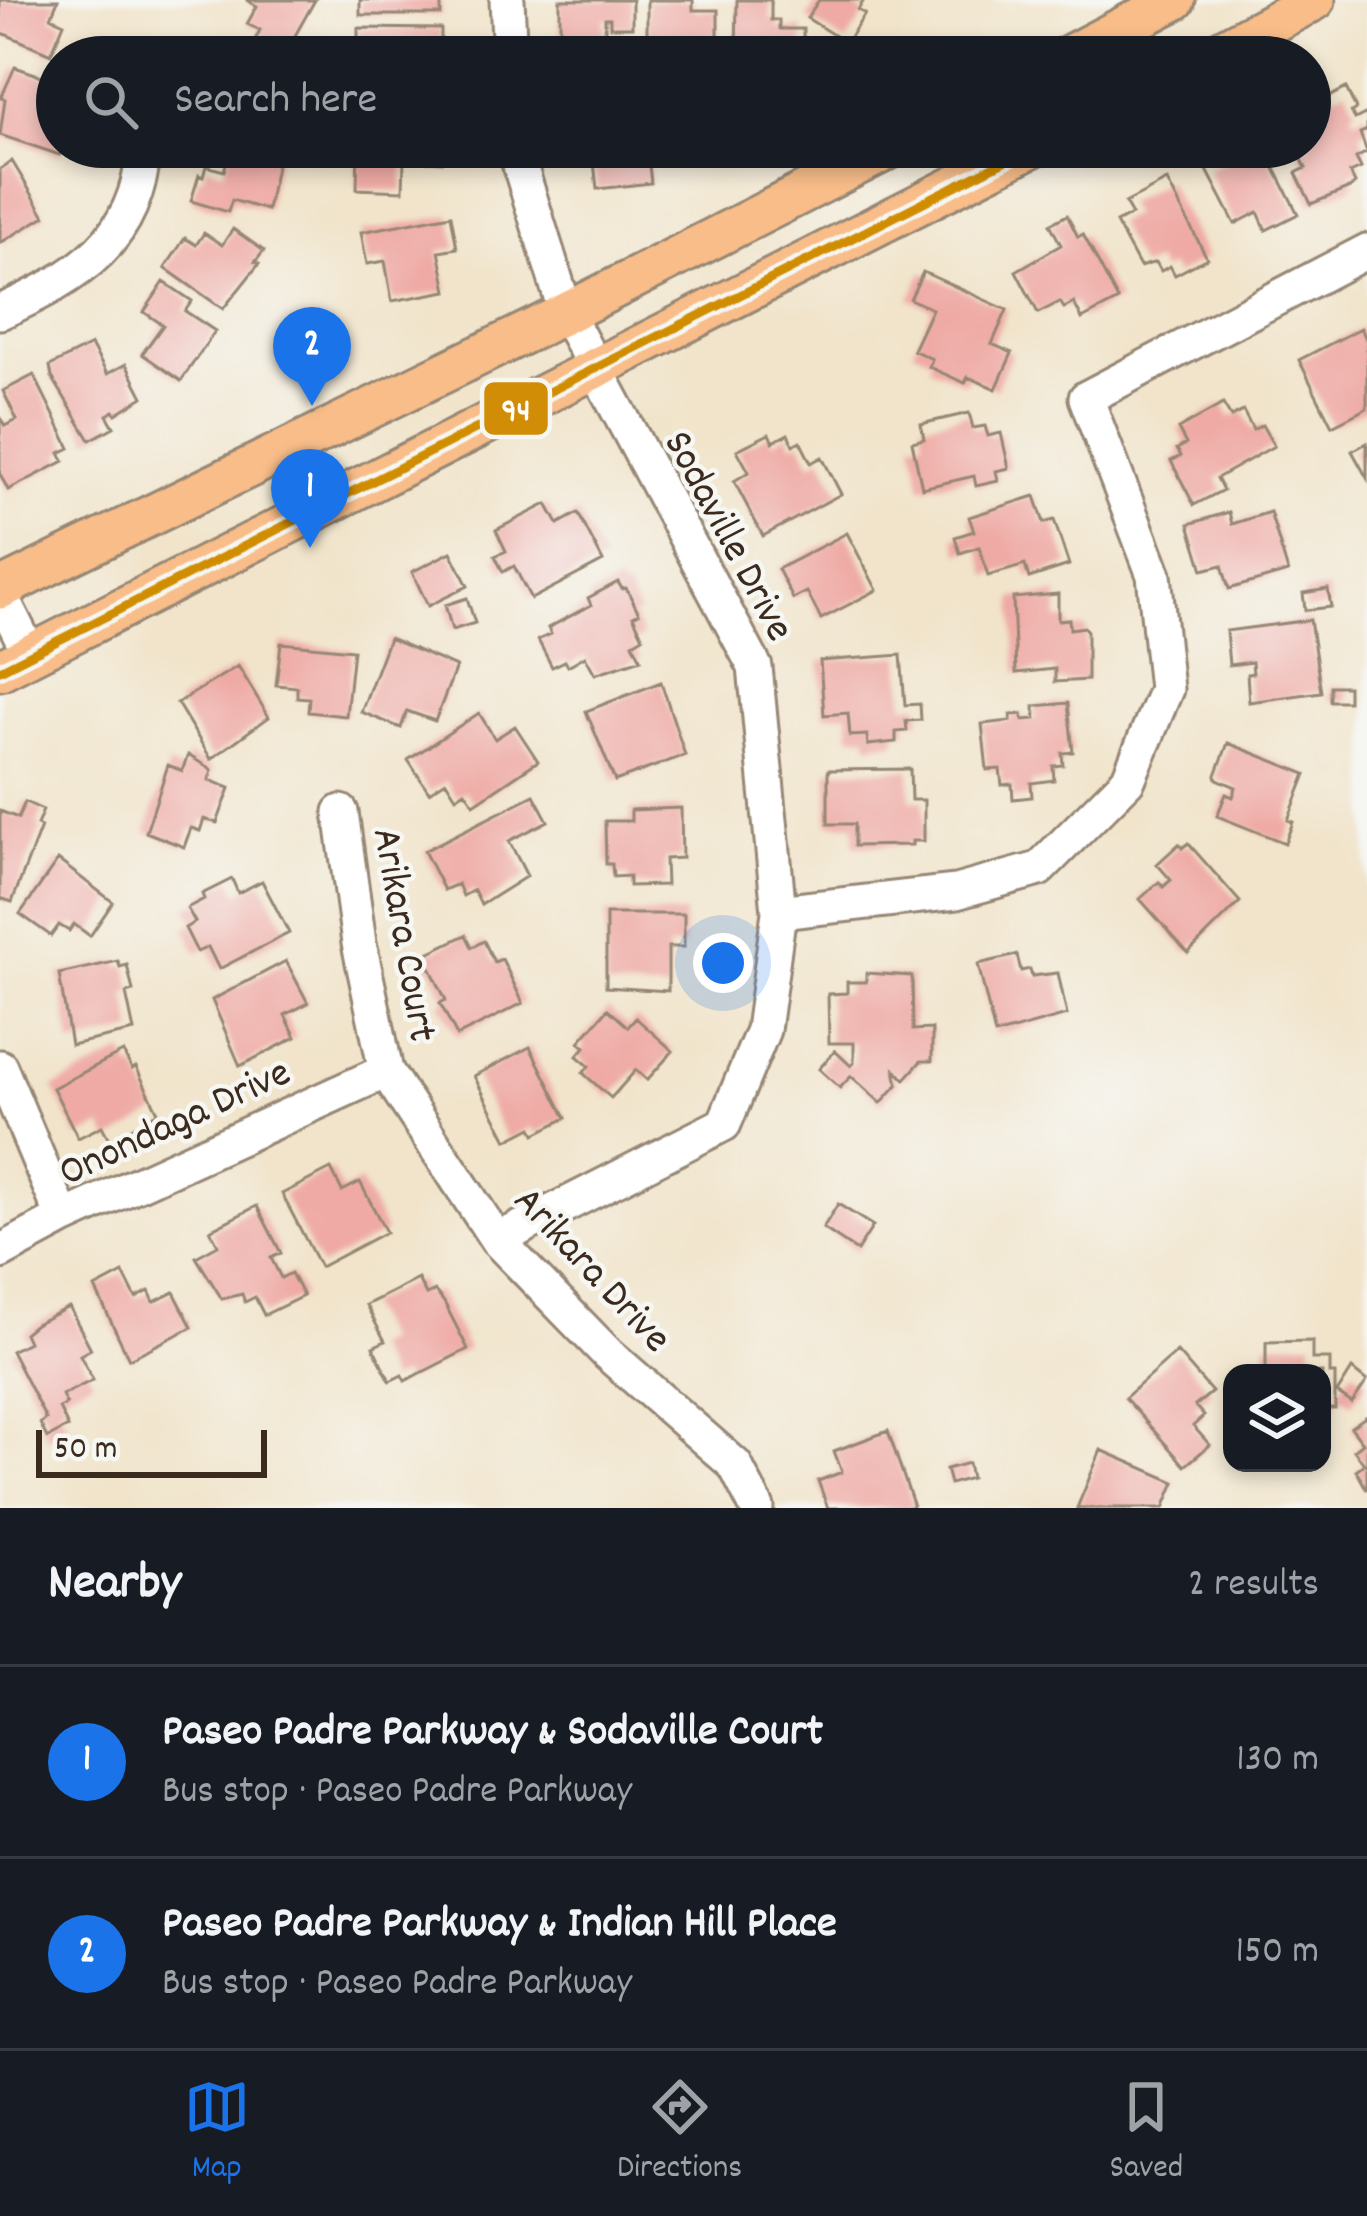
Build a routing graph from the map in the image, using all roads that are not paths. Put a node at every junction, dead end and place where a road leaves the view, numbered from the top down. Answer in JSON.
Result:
{"nodes":[{"id":1,"x":507,"y":0,"type":"edge"},
{"id":2,"x":1174,"y":0,"type":"edge"},
{"id":3,"x":1315,"y":0,"type":"edge"},
{"id":4,"x":509,"y":36,"type":"edge"},
{"id":5,"x":1106,"y":36,"type":"edge"},
{"id":6,"x":1247,"y":36,"type":"edge"},
{"id":7,"x":139,"y":168,"type":"edge"},
{"id":8,"x":521,"y":168,"type":"edge"},
{"id":9,"x":852,"y":168,"type":"edge"},
{"id":10,"x":991,"y":168,"type":"edge"},
{"id":11,"x":1367,"y":251,"type":"edge"},
{"id":12,"x":0,"y":312,"type":"edge"},
{"id":13,"x":566,"y":313,"type":"junction"},
{"id":14,"x":594,"y":370,"type":"junction"},
{"id":15,"x":0,"y":592,"type":"edge"},
{"id":16,"x":15,"y":662,"type":"edge"},
{"id":17,"x":341,"y":812,"type":"dead end"},
{"id":18,"x":778,"y":912,"type":"junction"},
{"id":19,"x":0,"y":1067,"type":"edge"},
{"id":20,"x":386,"y":1071,"type":"junction"},
{"id":21,"x":63,"y":1218,"type":"junction"},
{"id":22,"x":497,"y":1240,"type":"junction"},
{"id":23,"x":0,"y":1252,"type":"edge"},
{"id":24,"x":757,"y":1508,"type":"edge"}],
"edges":[{"from":1,"to":4,"type":"street"},
{"from":2,"to":5,"type":"main road"},
{"from":3,"to":6,"type":"main road"},
{"from":7,"to":12,"type":"street"},
{"from":8,"to":13,"type":"street","name":"Sodaville Drive"},
{"from":9,"to":13,"type":"main road"},
{"from":10,"to":14,"type":"main road"},
{"from":11,"to":18,"type":"street"},
{"from":13,"to":14,"type":"street","name":"Sodaville Drive"},
{"from":13,"to":15,"type":"main road"},
{"from":14,"to":16,"type":"main road"},
{"from":14,"to":18,"type":"street","name":"Sodaville Drive"},
{"from":15,"to":16,"type":"street"},
{"from":17,"to":20,"type":"street","name":"Arikara Court"},
{"from":18,"to":22,"type":"street","name":"Sodaville Drive"},
{"from":19,"to":21,"type":"street"},
{"from":20,"to":21,"type":"street","name":"Onondaga Drive"},
{"from":20,"to":22,"type":"street","name":"Arikara Drive"},
{"from":21,"to":23,"type":"street","name":"Onondaga Drive"},
{"from":22,"to":24,"type":"street","name":"Arikara Drive"}]}
